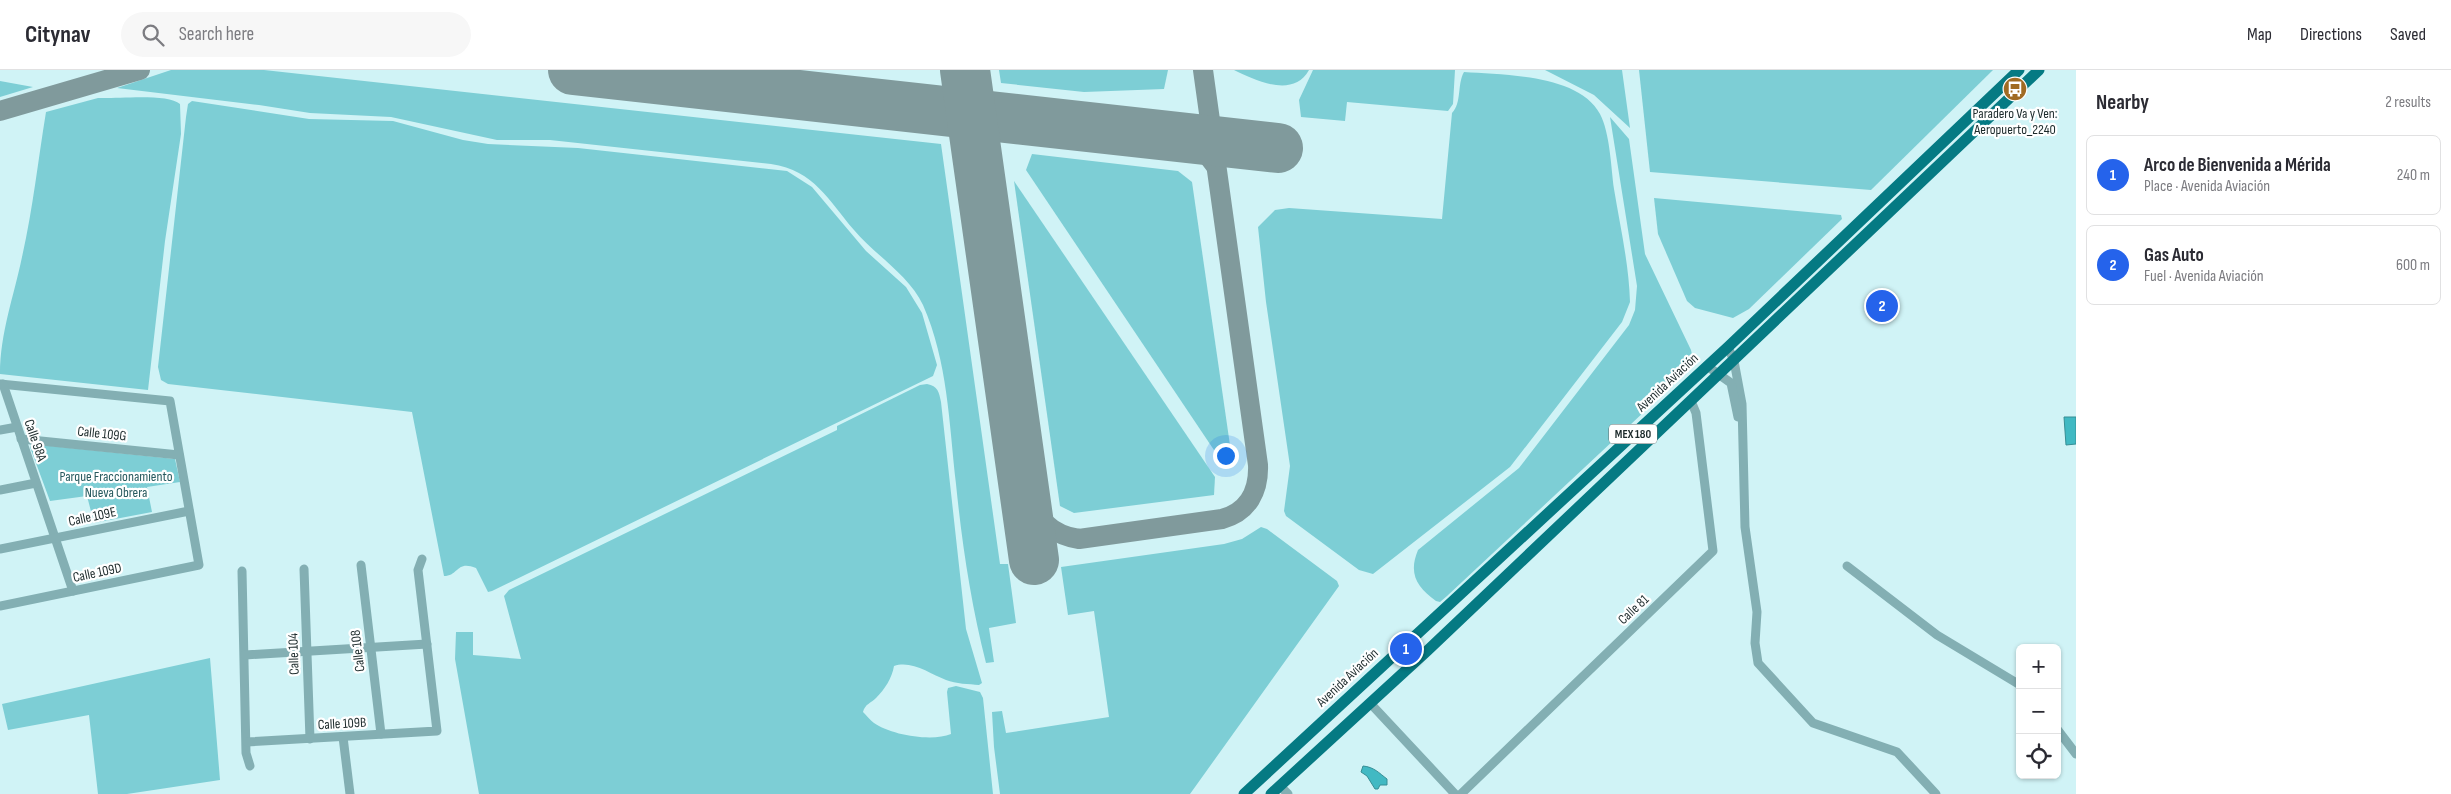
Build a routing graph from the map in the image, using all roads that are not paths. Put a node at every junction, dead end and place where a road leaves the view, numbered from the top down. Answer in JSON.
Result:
{"nodes":[{"id":1,"x":2019,"y":70,"type":"edge"},
{"id":2,"x":2039,"y":70,"type":"edge"},
{"id":3,"x":1728,"y":347,"type":"junction"},
{"id":4,"x":1734,"y":361,"type":"junction"},
{"id":5,"x":1707,"y":366,"type":"junction"},
{"id":6,"x":1719,"y":374,"type":"junction"},
{"id":7,"x":1,"y":384,"type":"edge"},
{"id":8,"x":1691,"y":400,"type":"junction"},
{"id":9,"x":17,"y":427,"type":"junction"},
{"id":10,"x":1741,"y":427,"type":"junction"},
{"id":11,"x":0,"y":430,"type":"edge"},
{"id":12,"x":21,"y":439,"type":"junction"},
{"id":13,"x":179,"y":454,"type":"junction"},
{"id":14,"x":36,"y":483,"type":"junction"},
{"id":15,"x":0,"y":490,"type":"edge"},
{"id":16,"x":189,"y":510,"type":"junction"},
{"id":17,"x":55,"y":538,"type":"junction"},
{"id":18,"x":0,"y":549,"type":"edge"},
{"id":19,"x":422,"y":559,"type":"dead end"},
{"id":20,"x":361,"y":565,"type":"dead end"},
{"id":21,"x":1847,"y":566,"type":"dead end"},
{"id":22,"x":304,"y":569,"type":"dead end"},
{"id":23,"x":242,"y":571,"type":"dead end"},
{"id":24,"x":73,"y":591,"type":"junction"},
{"id":25,"x":0,"y":606,"type":"edge"},
{"id":26,"x":427,"y":644,"type":"junction"},
{"id":27,"x":370,"y":648,"type":"junction"},
{"id":28,"x":307,"y":651,"type":"junction"},
{"id":29,"x":245,"y":655,"type":"junction"},
{"id":30,"x":2016,"y":683,"type":"edge"},
{"id":31,"x":1370,"y":703,"type":"junction"},
{"id":32,"x":381,"y":734,"type":"junction"},
{"id":33,"x":2060,"y":734,"type":"edge"},
{"id":34,"x":343,"y":736,"type":"junction"},
{"id":35,"x":310,"y":738,"type":"junction"},
{"id":36,"x":248,"y":742,"type":"junction"},
{"id":37,"x":2076,"y":754,"type":"edge"},
{"id":38,"x":250,"y":766,"type":"dead end"},
{"id":39,"x":1284,"y":790,"type":"edge"},
{"id":40,"x":350,"y":794,"type":"edge"},
{"id":41,"x":1244,"y":794,"type":"edge"},
{"id":42,"x":1271,"y":794,"type":"edge"},
{"id":43,"x":1455,"y":794,"type":"edge"},
{"id":44,"x":1461,"y":794,"type":"edge"},
{"id":45,"x":1936,"y":794,"type":"edge"}],
"edges":[{"from":1,"to":3,"type":"main road","name":"Avenida Aviación","number":"MEX 180"},
{"from":2,"to":4,"type":"main road","number":"MEX 180"},
{"from":3,"to":4,"type":"street"},
{"from":3,"to":5,"type":"main road","name":"Avenida Aviación","number":"MEX 180"},
{"from":4,"to":6,"type":"main road","number":"MEX 180"},
{"from":4,"to":10,"type":"street"},
{"from":5,"to":6,"type":"street"},
{"from":5,"to":41,"type":"main road","name":"Avenida Aviación","number":"MEX 180"},
{"from":6,"to":8,"type":"main road","number":"MEX 180"},
{"from":6,"to":10,"type":"street"},
{"from":7,"to":9,"type":"street","name":"Calle 98A"},
{"from":7,"to":13,"type":"street"},
{"from":8,"to":31,"type":"main road","number":"MEX 180"},
{"from":8,"to":44,"type":"street","name":"Calle 81"},
{"from":9,"to":11,"type":"street"},
{"from":9,"to":12,"type":"street","name":"Calle 98A"},
{"from":10,"to":45,"type":"street"},
{"from":12,"to":13,"type":"street","name":"Calle 109G"},
{"from":12,"to":14,"type":"street","name":"Calle 98A"},
{"from":13,"to":16,"type":"street"},
{"from":14,"to":15,"type":"street"},
{"from":14,"to":17,"type":"street","name":"Calle 98A"},
{"from":16,"to":17,"type":"street","name":"Calle 109E"},
{"from":16,"to":24,"type":"street","name":"Calle 109D"},
{"from":17,"to":18,"type":"street","name":"Calle 109E"},
{"from":17,"to":24,"type":"street","name":"Calle 98A"},
{"from":19,"to":26,"type":"street"},
{"from":20,"to":27,"type":"street","name":"Calle 108"},
{"from":21,"to":30,"type":"street"},
{"from":22,"to":28,"type":"street","name":"Calle 104"},
{"from":23,"to":29,"type":"street"},
{"from":24,"to":25,"type":"street","name":"Calle 109D"},
{"from":26,"to":27,"type":"street"},
{"from":26,"to":32,"type":"street","name":"Calle 109B"},
{"from":27,"to":28,"type":"street"},
{"from":27,"to":32,"type":"street","name":"Calle 108"},
{"from":28,"to":29,"type":"street"},
{"from":28,"to":35,"type":"street","name":"Calle 104"},
{"from":29,"to":36,"type":"street"},
{"from":31,"to":39,"type":"main road","number":"MEX 180"},
{"from":31,"to":43,"type":"street"},
{"from":32,"to":34,"type":"street","name":"Calle 109B"},
{"from":33,"to":37,"type":"street"},
{"from":34,"to":35,"type":"street","name":"Calle 109B"},
{"from":34,"to":40,"type":"street"},
{"from":35,"to":36,"type":"street","name":"Calle 109B"},
{"from":36,"to":38,"type":"street"},
{"from":39,"to":42,"type":"main road","number":"MEX 180"}]}
